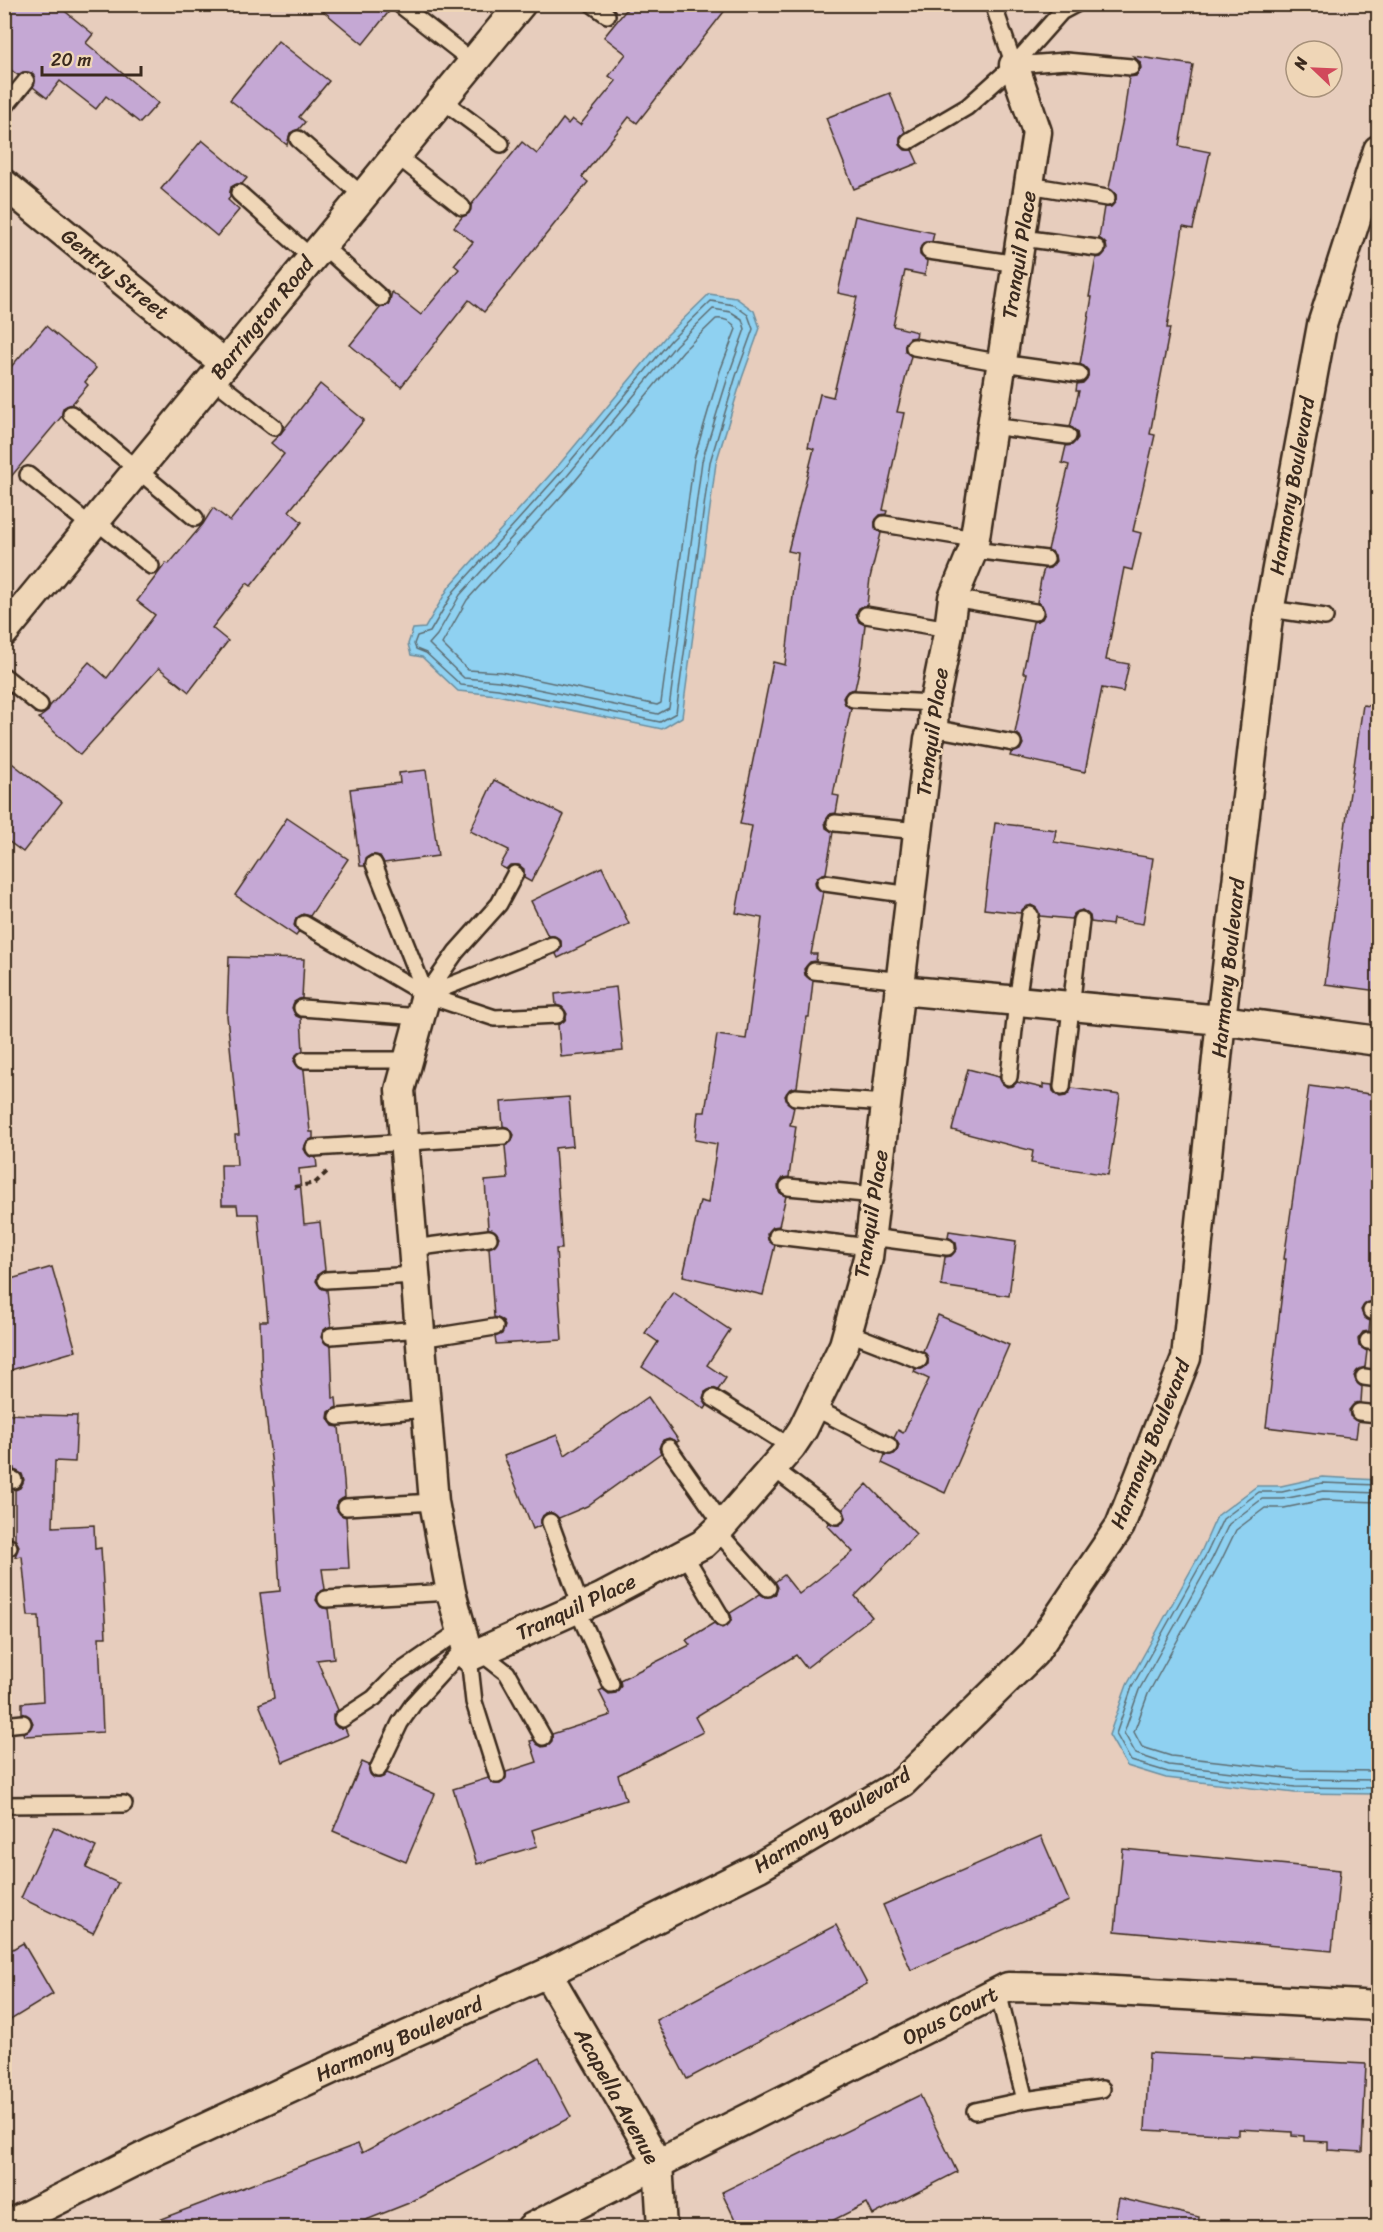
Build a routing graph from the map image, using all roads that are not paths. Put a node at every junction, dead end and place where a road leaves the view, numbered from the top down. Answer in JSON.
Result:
{"nodes":[{"id":1,"x":399,"y":4,"type":"edge"},
{"id":2,"x":592,"y":4,"type":"edge"},
{"id":3,"x":993,"y":4,"type":"edge"},
{"id":4,"x":1076,"y":4,"type":"edge"},
{"id":5,"x":512,"y":8,"type":"edge"},
{"id":6,"x":608,"y":15,"type":"dead end"},
{"id":7,"x":473,"y":62,"type":"junction"},
{"id":8,"x":1014,"y":65,"type":"junction"},
{"id":9,"x":1131,"y":67,"type":"dead end"},
{"id":10,"x":26,"y":81,"type":"dead end"},
{"id":11,"x":442,"y":100,"type":"junction"},
{"id":12,"x":4,"y":108,"type":"edge"},
{"id":13,"x":298,"y":140,"type":"dead end"},
{"id":14,"x":909,"y":141,"type":"dead end"},
{"id":15,"x":501,"y":144,"type":"dead end"},
{"id":16,"x":1378,"y":152,"type":"edge"},
{"id":17,"x":396,"y":155,"type":"junction"},
{"id":18,"x":4,"y":184,"type":"edge"},
{"id":19,"x":1029,"y":185,"type":"junction"},
{"id":20,"x":239,"y":193,"type":"dead end"},
{"id":21,"x":363,"y":196,"type":"junction"},
{"id":22,"x":1107,"y":198,"type":"dead end"},
{"id":23,"x":462,"y":207,"type":"dead end"},
{"id":24,"x":1097,"y":248,"type":"dead end"},
{"id":25,"x":317,"y":251,"type":"junction"},
{"id":26,"x":930,"y":251,"type":"dead end"},
{"id":27,"x":1020,"y":251,"type":"junction"},
{"id":28,"x":381,"y":298,"type":"dead end"},
{"id":29,"x":914,"y":347,"type":"dead end"},
{"id":30,"x":1002,"y":363,"type":"junction"},
{"id":31,"x":219,"y":371,"type":"junction"},
{"id":32,"x":1079,"y":374,"type":"dead end"},
{"id":33,"x":71,"y":414,"type":"dead end"},
{"id":34,"x":992,"y":426,"type":"junction"},
{"id":35,"x":274,"y":427,"type":"dead end"},
{"id":36,"x":1068,"y":436,"type":"dead end"},
{"id":37,"x":137,"y":471,"type":"junction"},
{"id":38,"x":28,"y":475,"type":"dead end"},
{"id":39,"x":195,"y":518,"type":"dead end"},
{"id":40,"x":94,"y":523,"type":"junction"},
{"id":41,"x":884,"y":524,"type":"dead end"},
{"id":42,"x":974,"y":544,"type":"junction"},
{"id":43,"x":1046,"y":559,"type":"dead end"},
{"id":44,"x":151,"y":566,"type":"dead end"},
{"id":45,"x":953,"y":598,"type":"junction"},
{"id":46,"x":1270,"y":609,"type":"junction"},
{"id":47,"x":1035,"y":612,"type":"dead end"},
{"id":48,"x":866,"y":615,"type":"dead end"},
{"id":49,"x":1325,"y":617,"type":"dead end"},
{"id":50,"x":949,"y":629,"type":"junction"},
{"id":51,"x":4,"y":632,"type":"edge"},
{"id":52,"x":4,"y":676,"type":"edge"},
{"id":53,"x":853,"y":699,"type":"dead end"},
{"id":54,"x":40,"y":705,"type":"dead end"},
{"id":55,"x":933,"y":716,"type":"junction"},
{"id":56,"x":1013,"y":743,"type":"dead end"},
{"id":57,"x":835,"y":823,"type":"dead end"},
{"id":58,"x":919,"y":831,"type":"junction"},
{"id":59,"x":374,"y":864,"type":"dead end"},
{"id":60,"x":515,"y":874,"type":"dead end"},
{"id":61,"x":825,"y":883,"type":"dead end"},
{"id":62,"x":911,"y":895,"type":"junction"},
{"id":63,"x":1030,"y":915,"type":"dead end"},
{"id":64,"x":1081,"y":920,"type":"dead end"},
{"id":65,"x":304,"y":924,"type":"dead end"},
{"id":66,"x":552,"y":945,"type":"dead end"},
{"id":67,"x":814,"y":971,"type":"dead end"},
{"id":68,"x":901,"y":985,"type":"junction"},
{"id":69,"x":1017,"y":1001,"type":"junction"},
{"id":70,"x":423,"y":1006,"type":"junction"},
{"id":71,"x":1071,"y":1006,"type":"junction"},
{"id":72,"x":302,"y":1008,"type":"dead end"},
{"id":73,"x":557,"y":1015,"type":"dead end"},
{"id":74,"x":1221,"y":1020,"type":"junction"},
{"id":75,"x":1378,"y":1041,"type":"edge"},
{"id":76,"x":304,"y":1060,"type":"dead end"},
{"id":77,"x":408,"y":1060,"type":"junction"},
{"id":78,"x":1009,"y":1077,"type":"dead end"},
{"id":79,"x":1062,"y":1087,"type":"dead end"},
{"id":80,"x":795,"y":1097,"type":"dead end"},
{"id":81,"x":887,"y":1103,"type":"junction"},
{"id":82,"x":504,"y":1136,"type":"dead end"},
{"id":83,"x":404,"y":1143,"type":"junction"},
{"id":84,"x":314,"y":1148,"type":"dead end"},
{"id":85,"x":788,"y":1187,"type":"dead end"},
{"id":86,"x":876,"y":1195,"type":"junction"},
{"id":87,"x":777,"y":1236,"type":"dead end"},
{"id":88,"x":489,"y":1238,"type":"dead end"},
{"id":89,"x":870,"y":1242,"type":"junction"},
{"id":90,"x":946,"y":1247,"type":"dead end"},
{"id":91,"x":414,"y":1261,"type":"junction"},
{"id":92,"x":326,"y":1280,"type":"dead end"},
{"id":93,"x":495,"y":1327,"type":"dead end"},
{"id":94,"x":848,"y":1332,"type":"junction"},
{"id":95,"x":420,"y":1334,"type":"junction"},
{"id":96,"x":331,"y":1336,"type":"dead end"},
{"id":97,"x":919,"y":1360,"type":"dead end"},
{"id":98,"x":713,"y":1398,"type":"dead end"},
{"id":99,"x":813,"y":1407,"type":"junction"},
{"id":100,"x":426,"y":1408,"type":"junction"},
{"id":101,"x":1359,"y":1412,"type":"dead end"},
{"id":102,"x":1378,"y":1414,"type":"edge"},
{"id":103,"x":338,"y":1417,"type":"dead end"},
{"id":104,"x":889,"y":1446,"type":"dead end"},
{"id":105,"x":669,"y":1448,"type":"dead end"},
{"id":106,"x":782,"y":1457,"type":"junction"},
{"id":107,"x":434,"y":1502,"type":"junction"},
{"id":108,"x":346,"y":1507,"type":"dead end"},
{"id":109,"x":836,"y":1516,"type":"dead end"},
{"id":110,"x":550,"y":1522,"type":"dead end"},
{"id":111,"x":720,"y":1528,"type":"junction"},
{"id":112,"x":684,"y":1554,"type":"junction"},
{"id":113,"x":768,"y":1588,"type":"dead end"},
{"id":114,"x":450,"y":1592,"type":"junction"},
{"id":115,"x":326,"y":1599,"type":"dead end"},
{"id":116,"x":579,"y":1608,"type":"junction"},
{"id":117,"x":722,"y":1618,"type":"dead end"},
{"id":118,"x":469,"y":1646,"type":"junction"},
{"id":119,"x":611,"y":1684,"type":"dead end"},
{"id":120,"x":342,"y":1719,"type":"dead end"},
{"id":121,"x":23,"y":1724,"type":"dead end"},
{"id":122,"x":4,"y":1725,"type":"edge"},
{"id":123,"x":543,"y":1737,"type":"dead end"},
{"id":124,"x":378,"y":1769,"type":"dead end"},
{"id":125,"x":497,"y":1775,"type":"dead end"},
{"id":126,"x":124,"y":1804,"type":"dead end"},
{"id":127,"x":4,"y":1805,"type":"edge"},
{"id":128,"x":547,"y":1973,"type":"junction"},
{"id":129,"x":998,"y":1992,"type":"junction"},
{"id":130,"x":1378,"y":2006,"type":"edge"},
{"id":131,"x":1102,"y":2089,"type":"dead end"},
{"id":132,"x":1025,"y":2100,"type":"junction"},
{"id":133,"x":975,"y":2111,"type":"dead end"},
{"id":134,"x":658,"y":2163,"type":"junction"},
{"id":135,"x":4,"y":2227,"type":"edge"},
{"id":136,"x":531,"y":2228,"type":"edge"},
{"id":137,"x":662,"y":2228,"type":"edge"}],
"edges":[{"from":1,"to":7,"type":"lane"},
{"from":2,"to":6,"type":"lane"},
{"from":3,"to":8,"type":"lane"},
{"from":4,"to":8,"type":"lane"},
{"from":5,"to":7,"type":"street","name":"Barrington Road"},
{"from":7,"to":11,"type":"street","name":"Barrington Road"},
{"from":8,"to":9,"type":"lane"},
{"from":8,"to":14,"type":"lane"},
{"from":8,"to":19,"type":"street","name":"Tranquil Place"},
{"from":10,"to":12,"type":"lane"},
{"from":11,"to":15,"type":"lane"},
{"from":11,"to":17,"type":"street","name":"Barrington Road"},
{"from":13,"to":21,"type":"lane"},
{"from":16,"to":46,"type":"street","name":"Harmony Boulevard"},
{"from":17,"to":21,"type":"street","name":"Barrington Road"},
{"from":17,"to":23,"type":"lane"},
{"from":18,"to":31,"type":"street","name":"Gentry Street"},
{"from":19,"to":22,"type":"lane"},
{"from":19,"to":27,"type":"street","name":"Tranquil Place"},
{"from":20,"to":25,"type":"lane"},
{"from":21,"to":25,"type":"street","name":"Barrington Road"},
{"from":24,"to":27,"type":"lane"},
{"from":25,"to":28,"type":"lane"},
{"from":25,"to":31,"type":"street","name":"Barrington Road"},
{"from":26,"to":27,"type":"lane"},
{"from":27,"to":30,"type":"street","name":"Tranquil Place"},
{"from":29,"to":30,"type":"lane"},
{"from":30,"to":32,"type":"lane"},
{"from":30,"to":34,"type":"street","name":"Tranquil Place"},
{"from":31,"to":35,"type":"lane"},
{"from":31,"to":37,"type":"street","name":"Barrington Road"},
{"from":33,"to":37,"type":"lane"},
{"from":34,"to":36,"type":"lane"},
{"from":34,"to":42,"type":"street","name":"Tranquil Place"},
{"from":37,"to":39,"type":"lane"},
{"from":37,"to":40,"type":"street","name":"Barrington Road"},
{"from":38,"to":40,"type":"lane"},
{"from":40,"to":44,"type":"lane"},
{"from":40,"to":51,"type":"street","name":"Barrington Road"},
{"from":41,"to":42,"type":"lane"},
{"from":42,"to":43,"type":"lane"},
{"from":42,"to":45,"type":"street","name":"Tranquil Place"},
{"from":45,"to":47,"type":"lane"},
{"from":45,"to":50,"type":"street","name":"Tranquil Place"},
{"from":46,"to":49,"type":"lane"},
{"from":46,"to":74,"type":"street","name":"Harmony Boulevard"},
{"from":48,"to":50,"type":"lane"},
{"from":50,"to":55,"type":"street","name":"Tranquil Place"},
{"from":52,"to":54,"type":"lane"},
{"from":53,"to":55,"type":"lane"},
{"from":55,"to":56,"type":"lane"},
{"from":55,"to":58,"type":"street","name":"Tranquil Place"},
{"from":57,"to":58,"type":"lane"},
{"from":58,"to":62,"type":"street","name":"Tranquil Place"},
{"from":59,"to":70,"type":"lane"},
{"from":60,"to":70,"type":"lane"},
{"from":61,"to":62,"type":"lane"},
{"from":62,"to":68,"type":"street","name":"Tranquil Place"},
{"from":63,"to":69,"type":"lane"},
{"from":64,"to":71,"type":"lane"},
{"from":65,"to":70,"type":"lane"},
{"from":66,"to":70,"type":"lane"},
{"from":67,"to":68,"type":"lane"},
{"from":68,"to":69,"type":"street"},
{"from":68,"to":81,"type":"street","name":"Tranquil Place"},
{"from":69,"to":71,"type":"street"},
{"from":69,"to":78,"type":"lane"},
{"from":70,"to":72,"type":"lane"},
{"from":70,"to":73,"type":"lane"},
{"from":70,"to":77,"type":"street"},
{"from":71,"to":74,"type":"street"},
{"from":71,"to":79,"type":"lane"},
{"from":74,"to":75,"type":"street"},
{"from":74,"to":128,"type":"street","name":"Harmony Boulevard"},
{"from":76,"to":77,"type":"lane"},
{"from":77,"to":83,"type":"street"},
{"from":80,"to":81,"type":"lane"},
{"from":81,"to":86,"type":"street","name":"Tranquil Place"},
{"from":82,"to":83,"type":"lane"},
{"from":83,"to":84,"type":"lane"},
{"from":83,"to":91,"type":"street"},
{"from":85,"to":86,"type":"lane"},
{"from":86,"to":89,"type":"street","name":"Tranquil Place"},
{"from":87,"to":89,"type":"lane"},
{"from":88,"to":91,"type":"lane"},
{"from":89,"to":90,"type":"lane"},
{"from":89,"to":94,"type":"street","name":"Tranquil Place"},
{"from":91,"to":92,"type":"lane"},
{"from":91,"to":95,"type":"street"},
{"from":93,"to":95,"type":"lane"},
{"from":94,"to":97,"type":"lane"},
{"from":94,"to":99,"type":"street","name":"Tranquil Place"},
{"from":95,"to":96,"type":"lane"},
{"from":95,"to":100,"type":"street"},
{"from":98,"to":106,"type":"lane"},
{"from":99,"to":104,"type":"lane"},
{"from":99,"to":106,"type":"street","name":"Tranquil Place"},
{"from":100,"to":103,"type":"lane"},
{"from":100,"to":107,"type":"street"},
{"from":101,"to":102,"type":"lane"},
{"from":105,"to":111,"type":"lane"},
{"from":106,"to":109,"type":"lane"},
{"from":106,"to":111,"type":"street","name":"Tranquil Place"},
{"from":107,"to":108,"type":"lane"},
{"from":107,"to":114,"type":"street"},
{"from":110,"to":116,"type":"lane"},
{"from":111,"to":112,"type":"street","name":"Tranquil Place"},
{"from":111,"to":113,"type":"lane"},
{"from":112,"to":116,"type":"street","name":"Tranquil Place"},
{"from":112,"to":117,"type":"lane"},
{"from":114,"to":115,"type":"lane"},
{"from":114,"to":118,"type":"street"},
{"from":116,"to":118,"type":"street","name":"Tranquil Place"},
{"from":116,"to":119,"type":"lane"},
{"from":118,"to":120,"type":"lane"},
{"from":118,"to":123,"type":"lane"},
{"from":118,"to":124,"type":"lane"},
{"from":118,"to":125,"type":"lane"},
{"from":121,"to":122,"type":"lane"},
{"from":126,"to":127,"type":"lane"},
{"from":128,"to":134,"type":"street","name":"Acapella Avenue"},
{"from":128,"to":135,"type":"street","name":"Harmony Boulevard"},
{"from":129,"to":130,"type":"street","name":"Opus Court"},
{"from":129,"to":132,"type":"lane"},
{"from":129,"to":134,"type":"street","name":"Opus Court"},
{"from":131,"to":132,"type":"lane"},
{"from":132,"to":133,"type":"lane"},
{"from":134,"to":136,"type":"street","name":"Opus Court"},
{"from":134,"to":137,"type":"street","name":"Acapella Avenue"}]}
